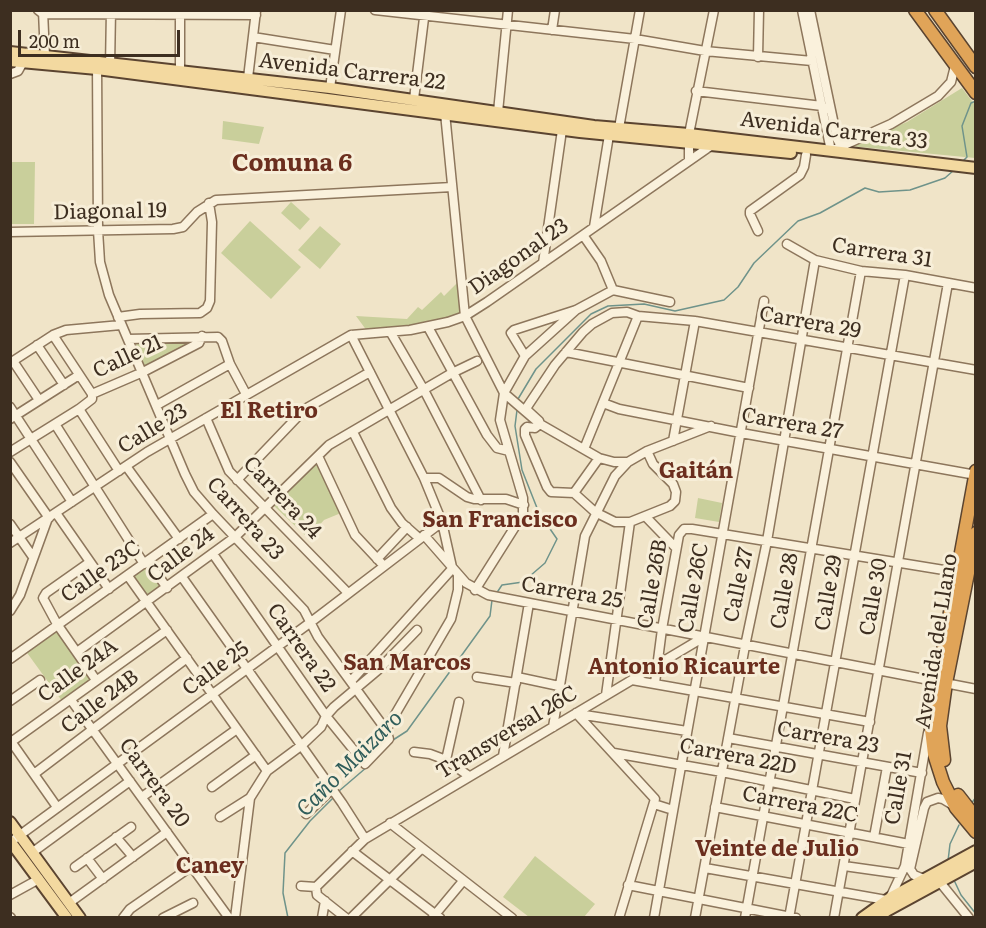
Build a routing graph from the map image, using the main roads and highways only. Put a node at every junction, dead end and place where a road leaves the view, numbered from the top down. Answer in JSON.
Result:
{"nodes":[{"id":1,"x":915,"y":10,"type":"edge"},
{"id":2,"x":935,"y":10,"type":"edge"},
{"id":3,"x":961,"y":45,"type":"junction"},
{"id":4,"x":10,"y":52,"type":"edge"},
{"id":5,"x":948,"y":54,"type":"junction"},
{"id":6,"x":10,"y":61,"type":"edge"},
{"id":7,"x":975,"y":62,"type":"edge"},
{"id":8,"x":97,"y":65,"type":"junction"},
{"id":9,"x":110,"y":67,"type":"junction"},
{"id":10,"x":975,"y":68,"type":"edge"},
{"id":11,"x":975,"y":85,"type":"edge"},
{"id":12,"x":975,"y":93,"type":"edge"},
{"id":13,"x":689,"y":138,"type":"junction"},
{"id":14,"x":957,"y":168,"type":"junction"},
{"id":15,"x":975,"y":168,"type":"edge"},
{"id":16,"x":975,"y":174,"type":"edge"},
{"id":17,"x":975,"y":474,"type":"edge"},
{"id":18,"x":975,"y":533,"type":"edge"},
{"id":19,"x":966,"y":576,"type":"edge"},
{"id":20,"x":941,"y":682,"type":"junction"},
{"id":21,"x":930,"y":721,"type":"joint"},
{"id":22,"x":975,"y":817,"type":"edge"},
{"id":23,"x":10,"y":822,"type":"edge"},
{"id":24,"x":975,"y":832,"type":"edge"},
{"id":25,"x":13,"y":841,"type":"edge"},
{"id":26,"x":975,"y":851,"type":"edge"},
{"id":27,"x":975,"y":862,"type":"edge"},
{"id":28,"x":67,"y":918,"type":"edge"},
{"id":29,"x":80,"y":918,"type":"edge"},
{"id":30,"x":862,"y":918,"type":"edge"},
{"id":31,"x":878,"y":918,"type":"edge"}],
"edges":[{"from":1,"to":5,"type":"highway"},
{"from":2,"to":3,"type":"highway"},
{"from":3,"to":7,"type":"highway"},
{"from":3,"to":10,"type":"highway"},
{"from":4,"to":8,"type":"main road","name":"Avenida Carrera 22"},
{"from":5,"to":11,"type":"highway"},
{"from":5,"to":12,"type":"highway"},
{"from":6,"to":8,"type":"main road","name":"Avenida Carrera 22"},
{"from":8,"to":9,"type":"main road","name":"Avenida Carrera 22"},
{"from":9,"to":13,"type":"main road","name":"Avenida Carrera 22"},
{"from":9,"to":13,"type":"main road","name":"Avenida Carrera 22"},
{"from":13,"to":14,"type":"main road","name":"Avenida Carrera 33"},
{"from":13,"to":14,"type":"main road","name":"Avenida Carrera 33"},
{"from":14,"to":15,"type":"main road","name":"Avenida Carrera 33"},
{"from":14,"to":16,"type":"main road","name":"Avenida Carrera 33"},
{"from":17,"to":19,"type":"highway","name":"Avenida del Llano"},
{"from":18,"to":19,"type":"highway","name":"Avenida del Llano"},
{"from":19,"to":20,"type":"highway","name":"Avenida del Llano"},
{"from":20,"to":21,"type":"highway","name":"Calle 31"},
{"from":20,"to":22,"type":"highway","name":"Avenida del Llano"},
{"from":21,"to":24,"type":"highway","name":"Avenida del Llano"},
{"from":23,"to":25,"type":"main road"},
{"from":25,"to":28,"type":"main road"},
{"from":25,"to":29,"type":"main road"},
{"from":26,"to":30,"type":"main road"},
{"from":27,"to":31,"type":"main road"}]}
